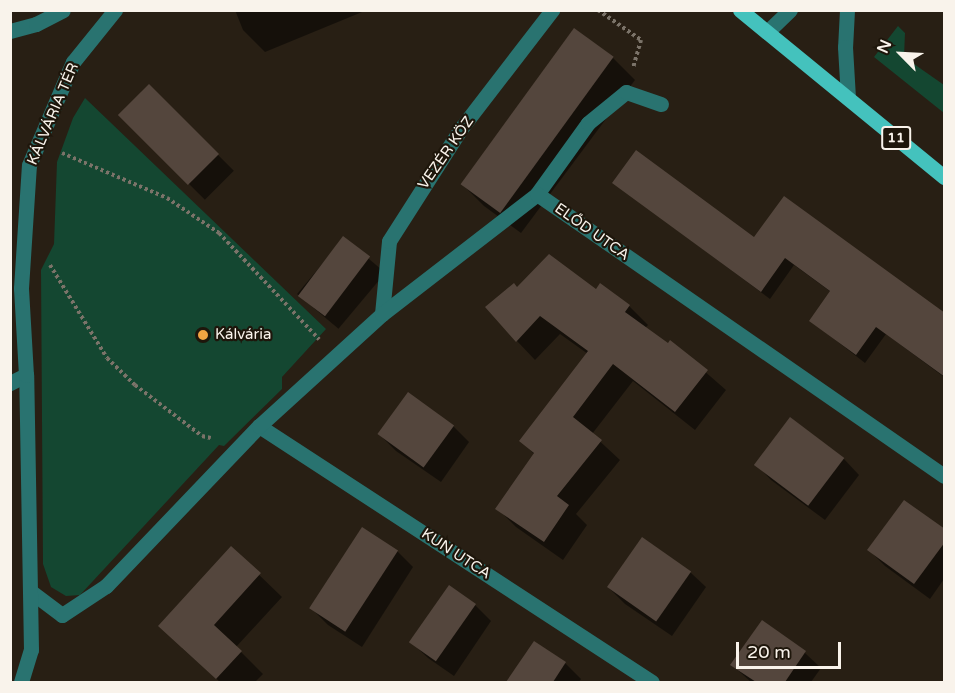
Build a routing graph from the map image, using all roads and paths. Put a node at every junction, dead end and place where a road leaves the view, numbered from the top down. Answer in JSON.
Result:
{"nodes":[{"id":1,"x":63,"y":10,"type":"edge"},
{"id":2,"x":115,"y":10,"type":"edge"},
{"id":3,"x":552,"y":10,"type":"edge"},
{"id":4,"x":598,"y":10,"type":"edge"},
{"id":5,"x":740,"y":10,"type":"edge"},
{"id":6,"x":790,"y":10,"type":"edge"},
{"id":7,"x":847,"y":10,"type":"edge"},
{"id":8,"x":10,"y":31,"type":"edge"},
{"id":9,"x":767,"y":32,"type":"junction"},
{"id":10,"x":626,"y":92,"type":"junction"},
{"id":11,"x":848,"y":98,"type":"junction"},
{"id":12,"x":662,"y":104,"type":"dead end"},
{"id":13,"x":39,"y":143,"type":"junction"},
{"id":14,"x":945,"y":177,"type":"edge"},
{"id":15,"x":537,"y":194,"type":"junction"},
{"id":16,"x":45,"y":258,"type":"dead end"},
{"id":17,"x":382,"y":314,"type":"junction"},
{"id":18,"x":322,"y":342,"type":"dead end"},
{"id":19,"x":26,"y":375,"type":"junction"},
{"id":20,"x":10,"y":383,"type":"edge"},
{"id":21,"x":259,"y":426,"type":"junction"},
{"id":22,"x":220,"y":441,"type":"dead end"},
{"id":23,"x":945,"y":476,"type":"edge"},
{"id":24,"x":30,"y":591,"type":"junction"},
{"id":25,"x":21,"y":682,"type":"edge"},
{"id":26,"x":652,"y":682,"type":"edge"}],
"edges":[{"from":1,"to":8,"type":"street"},
{"from":2,"to":13,"type":"street","name":"KÁLVÁRIA TÉR"},
{"from":3,"to":17,"type":"street","name":"VEZÉR KÖZ"},
{"from":4,"to":10,"type":"path"},
{"from":5,"to":9,"type":"main road","number":"11"},
{"from":6,"to":9,"type":"street"},
{"from":7,"to":11,"type":"street"},
{"from":9,"to":11,"type":"main road","number":"11"},
{"from":10,"to":12,"type":"street"},
{"from":10,"to":15,"type":"street"},
{"from":11,"to":14,"type":"main road","number":"11"},
{"from":13,"to":18,"type":"path"},
{"from":13,"to":19,"type":"street","name":"KÁLVÁRIA TÉR"},
{"from":15,"to":17,"type":"street"},
{"from":15,"to":23,"type":"street","name":"ELŐD UTCA"},
{"from":16,"to":22,"type":"path"},
{"from":17,"to":21,"type":"street"},
{"from":19,"to":20,"type":"street"},
{"from":19,"to":24,"type":"street","name":"KÁLVÁRIA TÉR"},
{"from":21,"to":24,"type":"street"},
{"from":21,"to":26,"type":"street","name":"KUN UTCA"},
{"from":24,"to":25,"type":"street","name":"KÁLVÁRIA TÉR"}]}
